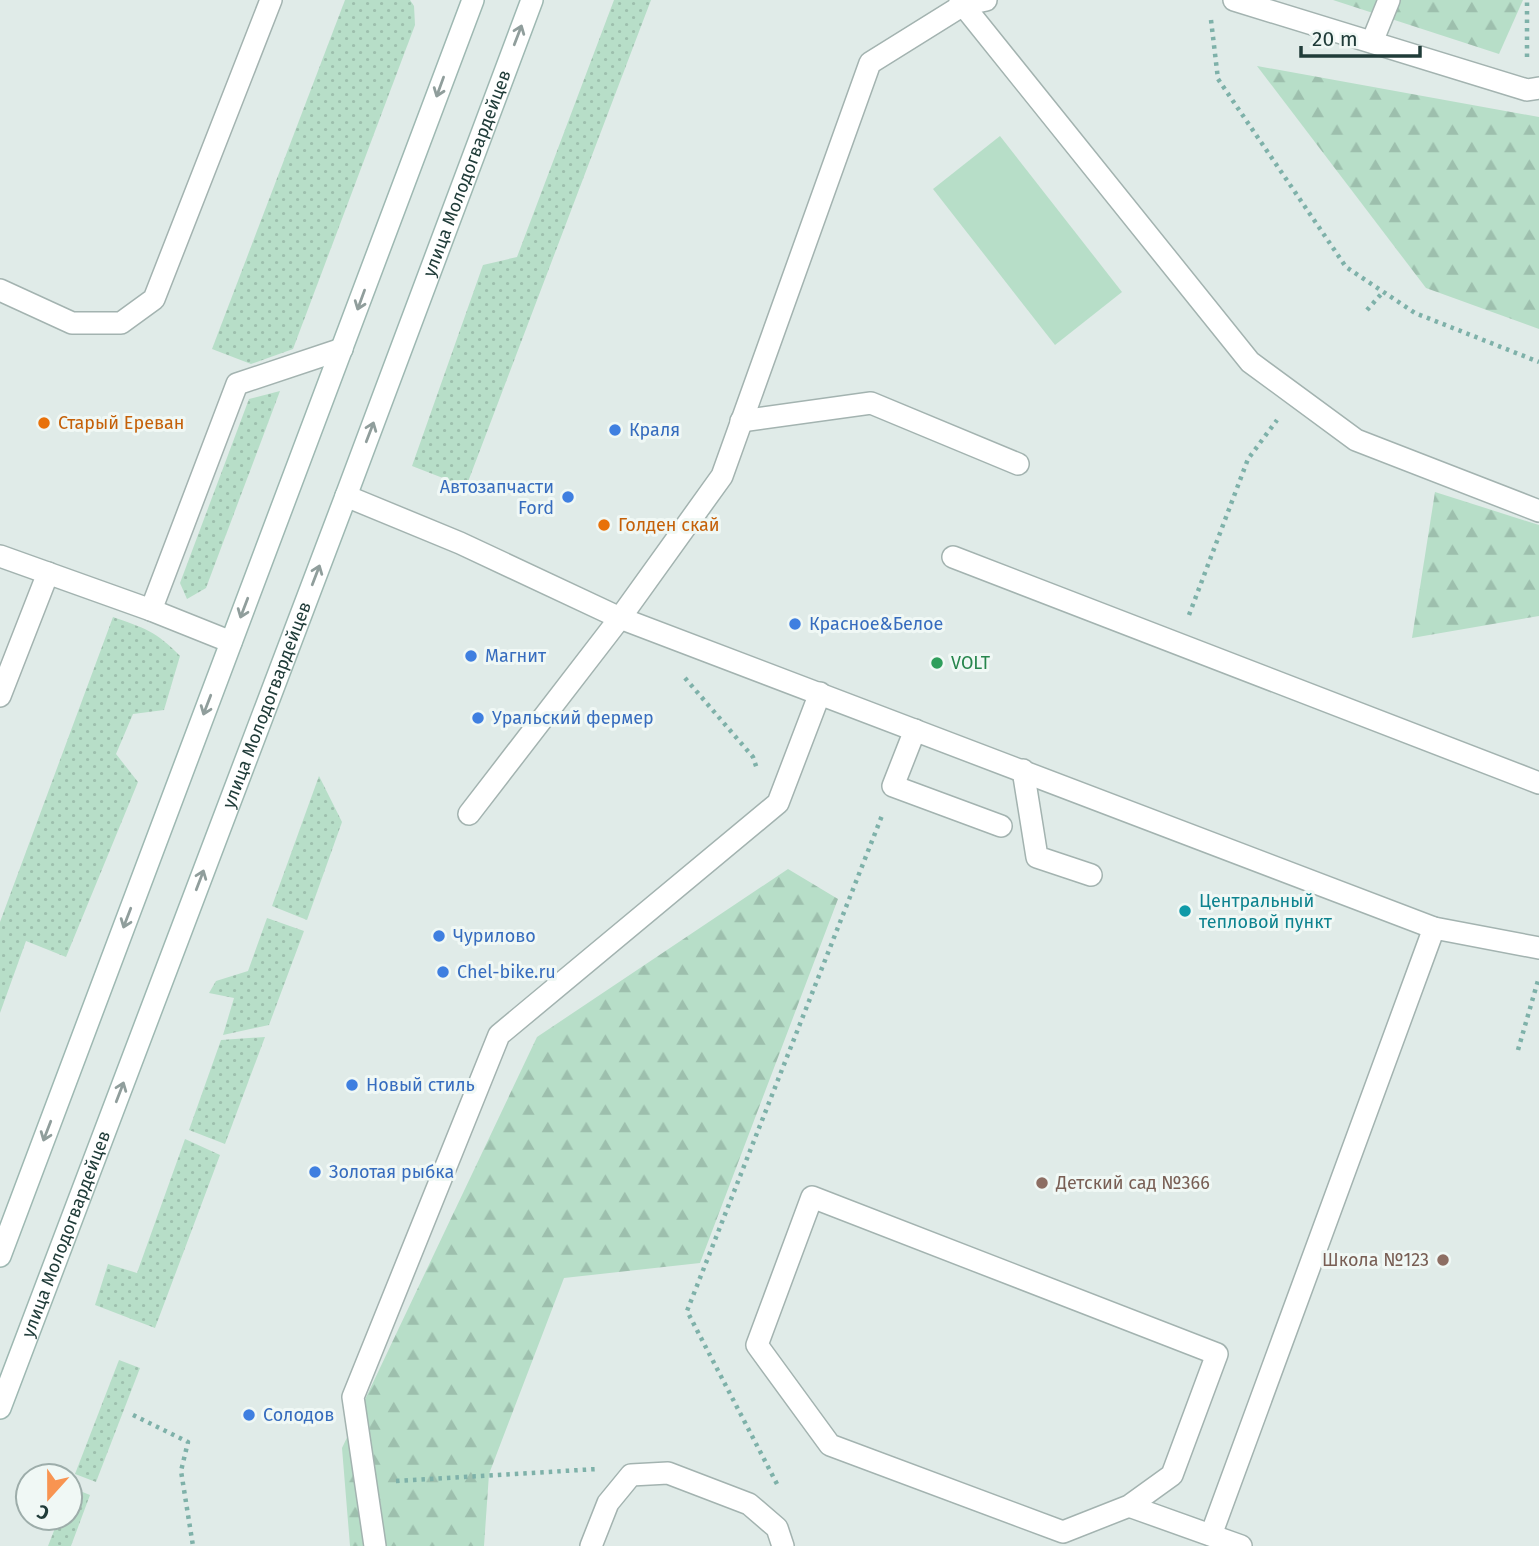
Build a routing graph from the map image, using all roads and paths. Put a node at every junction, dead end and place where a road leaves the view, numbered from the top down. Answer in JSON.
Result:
{"nodes":[{"id":1,"x":271,"y":0,"type":"edge"},
{"id":2,"x":473,"y":0,"type":"edge"},
{"id":3,"x":532,"y":0,"type":"edge"},
{"id":4,"x":986,"y":0,"type":"edge"},
{"id":5,"x":1234,"y":0,"type":"edge"},
{"id":6,"x":1389,"y":0,"type":"edge"},
{"id":7,"x":1527,"y":0,"type":"edge"},
{"id":8,"x":962,"y":2,"type":"edge"},
{"id":9,"x":1210,"y":13,"type":"dead end"},
{"id":10,"x":1372,"y":42,"type":"junction"},
{"id":11,"x":1533,"y":89,"type":"edge"},
{"id":12,"x":0,"y":290,"type":"edge"},
{"id":13,"x":1383,"y":292,"type":"junction"},
{"id":14,"x":1367,"y":310,"type":"dead end"},
{"id":15,"x":342,"y":349,"type":"junction"},
{"id":16,"x":1539,"y":362,"type":"edge"},
{"id":17,"x":1295,"y":395,"type":"junction"},
{"id":18,"x":741,"y":421,"type":"junction"},
{"id":19,"x":1018,"y":464,"type":"dead end"},
{"id":20,"x":346,"y":496,"type":"junction"},
{"id":21,"x":1539,"y":511,"type":"edge"},
{"id":22,"x":0,"y":556,"type":"edge"},
{"id":23,"x":953,"y":557,"type":"dead end"},
{"id":24,"x":48,"y":573,"type":"junction"},
{"id":25,"x":151,"y":610,"type":"junction"},
{"id":26,"x":620,"y":618,"type":"junction"},
{"id":27,"x":231,"y":642,"type":"junction"},
{"id":28,"x":1178,"y":644,"type":"junction"},
{"id":29,"x":685,"y":677,"type":"dead end"},
{"id":30,"x":820,"y":693,"type":"junction"},
{"id":31,"x":0,"y":696,"type":"edge"},
{"id":32,"x":915,"y":730,"type":"junction"},
{"id":33,"x":1023,"y":770,"type":"junction"},
{"id":34,"x":1539,"y":783,"type":"edge"},
{"id":35,"x":893,"y":786,"type":"junction"},
{"id":36,"x":778,"y":803,"type":"junction"},
{"id":37,"x":469,"y":814,"type":"dead end"},
{"id":38,"x":1001,"y":826,"type":"dead end"},
{"id":39,"x":1091,"y":875,"type":"dead end"},
{"id":40,"x":1434,"y":928,"type":"junction"},
{"id":41,"x":1539,"y":948,"type":"edge"},
{"id":42,"x":1539,"y":976,"type":"edge"},
{"id":43,"x":1518,"y":1051,"type":"dead end"},
{"id":44,"x":0,"y":1256,"type":"edge"},
{"id":45,"x":0,"y":1408,"type":"edge"},
{"id":46,"x":133,"y":1415,"type":"dead end"},
{"id":47,"x":631,"y":1475,"type":"junction"},
{"id":48,"x":366,"y":1483,"type":"junction"},
{"id":49,"x":777,"y":1484,"type":"dead end"},
{"id":50,"x":1129,"y":1506,"type":"junction"},
{"id":51,"x":1211,"y":1535,"type":"junction"},
{"id":52,"x":192,"y":1546,"type":"edge"},
{"id":53,"x":375,"y":1546,"type":"edge"},
{"id":54,"x":591,"y":1546,"type":"edge"},
{"id":55,"x":783,"y":1546,"type":"edge"},
{"id":56,"x":1241,"y":1546,"type":"edge"}],
"edges":[{"from":1,"to":12,"type":"main road"},
{"from":2,"to":15,"type":"main road","one_way":true},
{"from":20,"to":3,"type":"main road","name":"улица Молодогвардейцев","one_way":true},
{"from":4,"to":8,"type":"main road"},
{"from":5,"to":10,"type":"main road"},
{"from":6,"to":10,"type":"main road"},
{"from":7,"to":11,"type":"path"},
{"from":8,"to":17,"type":"main road"},
{"from":8,"to":18,"type":"main road"},
{"from":9,"to":13,"type":"path"},
{"from":10,"to":11,"type":"main road"},
{"from":13,"to":14,"type":"path"},
{"from":13,"to":16,"type":"path"},
{"from":15,"to":25,"type":"main road"},
{"from":15,"to":27,"type":"main road","one_way":true},
{"from":17,"to":21,"type":"main road"},
{"from":17,"to":28,"type":"path"},
{"from":18,"to":19,"type":"main road"},
{"from":18,"to":26,"type":"main road"},
{"from":20,"to":26,"type":"main road"},
{"from":45,"to":20,"type":"main road","name":"улица Молодогвардейцев","one_way":true},
{"from":22,"to":24,"type":"main road"},
{"from":23,"to":28,"type":"main road"},
{"from":24,"to":25,"type":"main road"},
{"from":24,"to":31,"type":"main road"},
{"from":25,"to":27,"type":"main road"},
{"from":26,"to":30,"type":"main road"},
{"from":26,"to":37,"type":"main road"},
{"from":27,"to":44,"type":"main road","one_way":true},
{"from":28,"to":34,"type":"main road"},
{"from":29,"to":36,"type":"path"},
{"from":30,"to":32,"type":"main road"},
{"from":30,"to":36,"type":"main road"},
{"from":32,"to":33,"type":"main road"},
{"from":32,"to":35,"type":"main road"},
{"from":33,"to":39,"type":"main road"},
{"from":33,"to":40,"type":"main road"},
{"from":35,"to":38,"type":"main road"},
{"from":35,"to":49,"type":"path"},
{"from":36,"to":48,"type":"main road"},
{"from":40,"to":41,"type":"main road"},
{"from":40,"to":51,"type":"main road"},
{"from":42,"to":43,"type":"path"},
{"from":46,"to":52,"type":"path"},
{"from":47,"to":48,"type":"path"},
{"from":47,"to":54,"type":"main road"},
{"from":47,"to":55,"type":"main road"},
{"from":48,"to":53,"type":"main road"},
{"from":50,"to":50,"type":"main road"},
{"from":50,"to":51,"type":"main road"},
{"from":51,"to":56,"type":"main road"}]}
